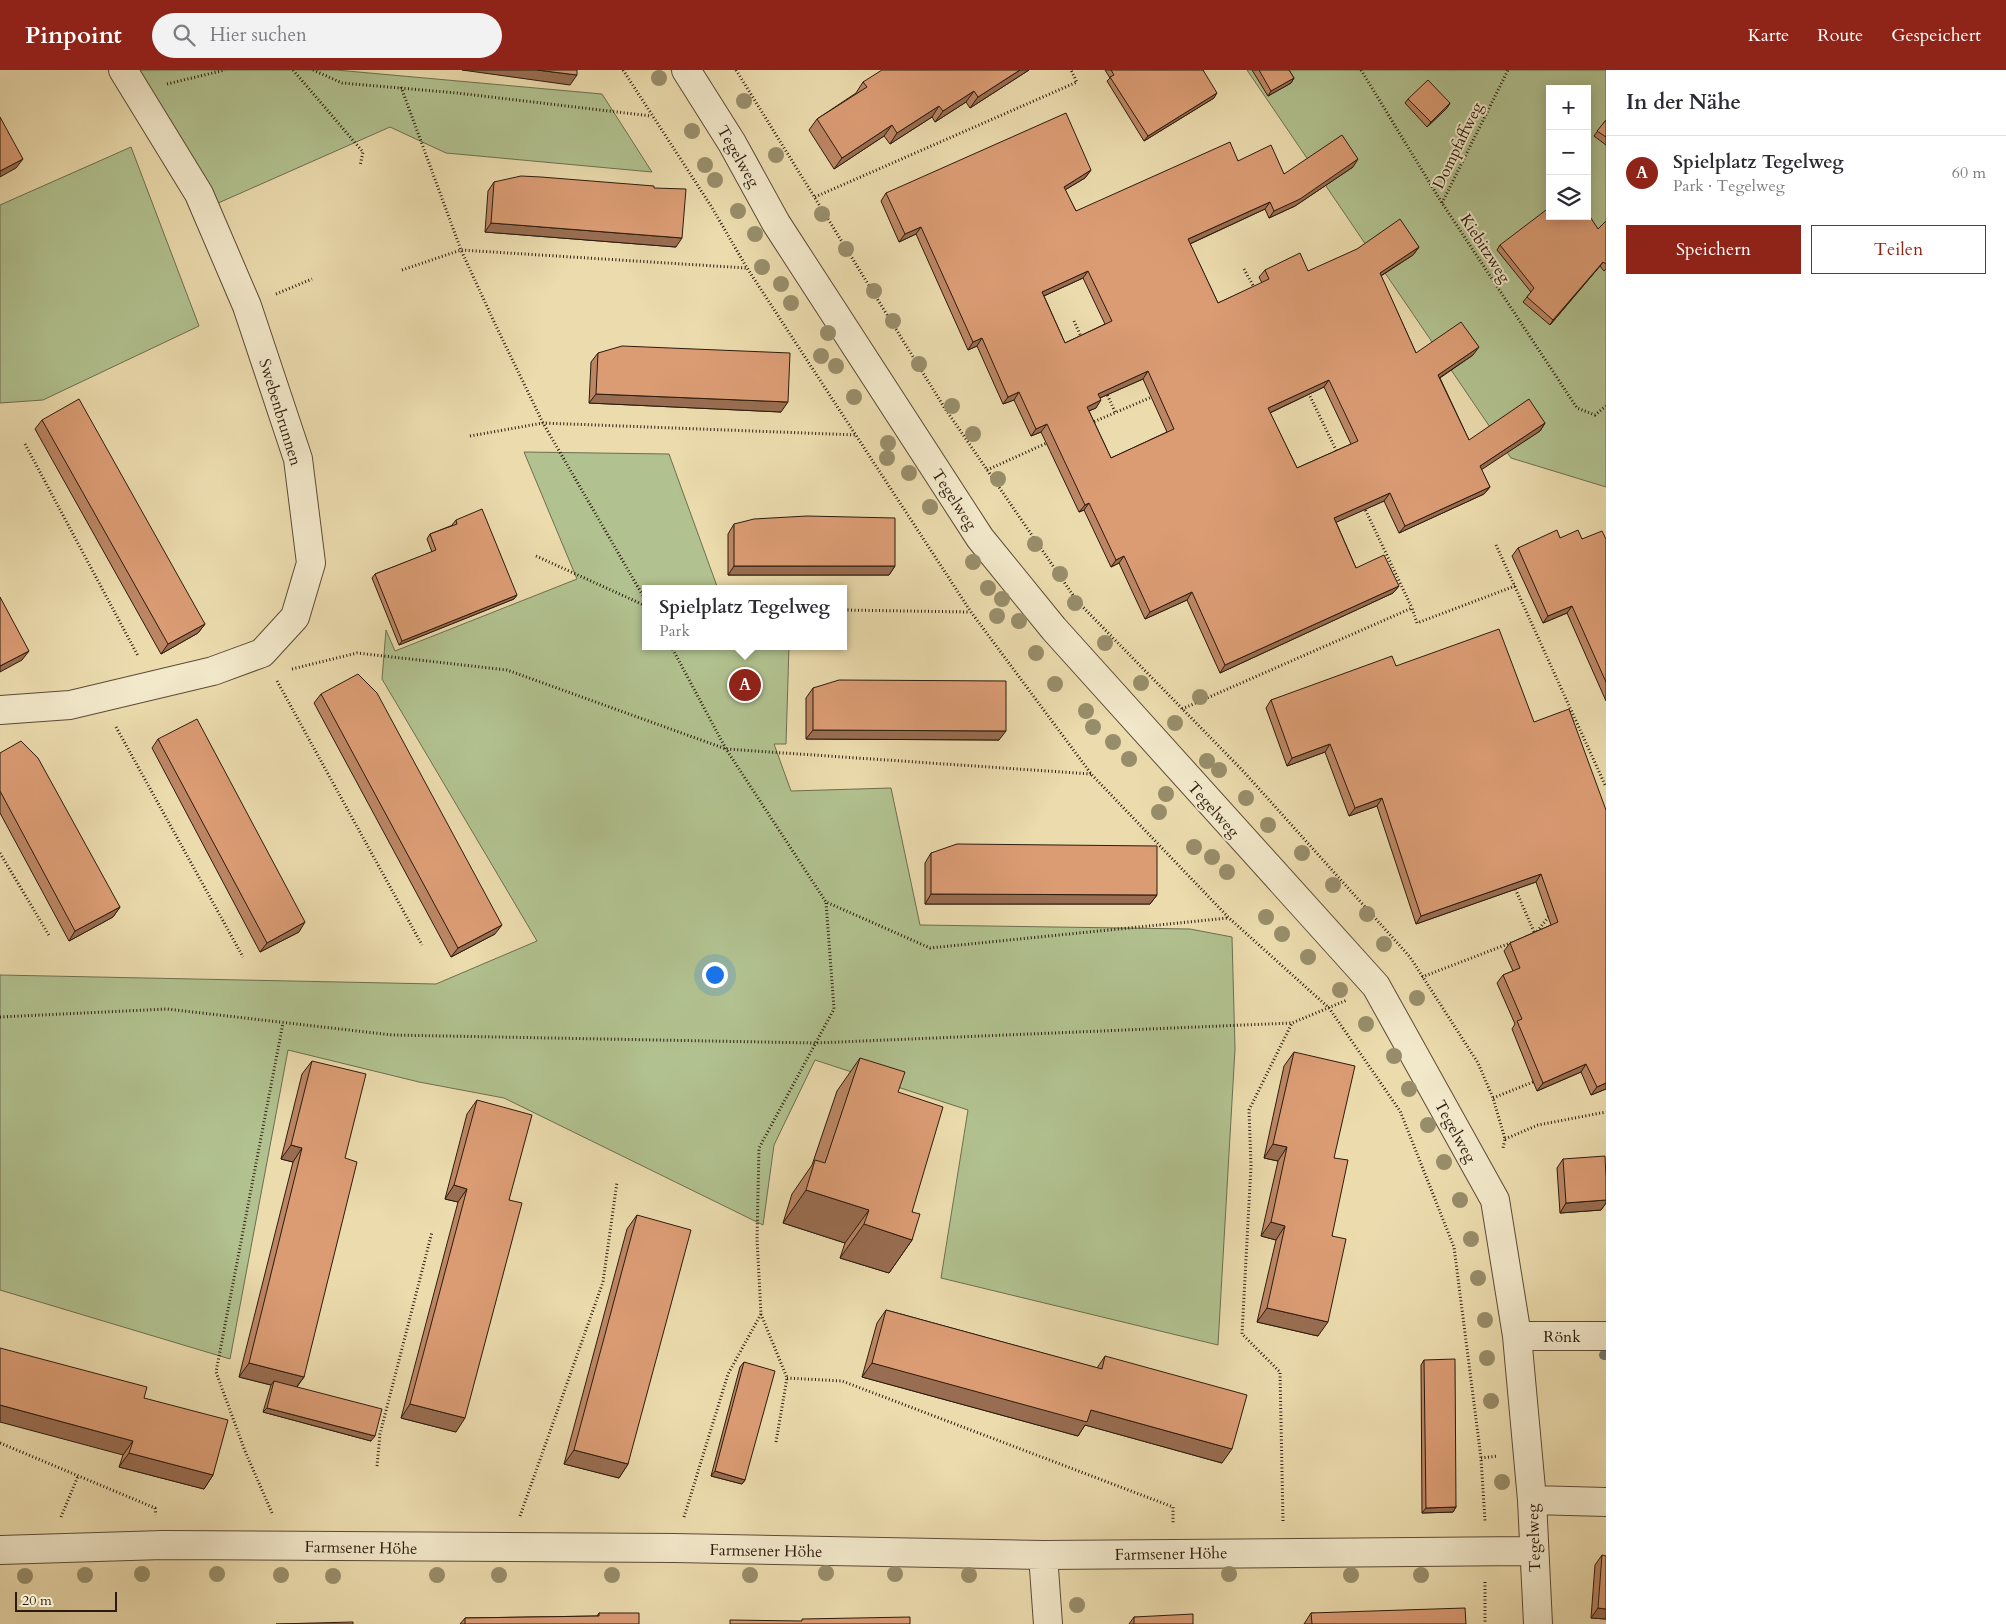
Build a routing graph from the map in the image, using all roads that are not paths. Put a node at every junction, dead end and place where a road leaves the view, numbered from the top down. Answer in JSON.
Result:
{"nodes":[{"id":1,"x":686,"y":70,"type":"edge"},
{"id":2,"x":130,"y":81,"type":"edge"},
{"id":3,"x":0,"y":710,"type":"edge"},
{"id":4,"x":1517,"y":1336,"type":"junction"},
{"id":5,"x":1606,"y":1336,"type":"edge"},
{"id":6,"x":1532,"y":1500,"type":"junction"},
{"id":7,"x":1606,"y":1502,"type":"edge"},
{"id":8,"x":0,"y":1550,"type":"edge"},
{"id":9,"x":1532,"y":1551,"type":"junction"},
{"id":10,"x":1043,"y":1555,"type":"junction"},
{"id":11,"x":1048,"y":1624,"type":"edge"},
{"id":12,"x":1538,"y":1624,"type":"edge"}],
"edges":[{"from":1,"to":4,"type":"street","name":"Tegelweg"},
{"from":2,"to":3,"type":"street","name":"Swebenbrunnen"},
{"from":4,"to":5,"type":"street","name":"Rönk"},
{"from":4,"to":6,"type":"street","name":"Tegelweg"},
{"from":6,"to":7,"type":"street"},
{"from":6,"to":9,"type":"street","name":"Tegelweg"},
{"from":8,"to":10,"type":"street","name":"Farmsener Höhe"},
{"from":9,"to":10,"type":"street","name":"Farmsener Höhe"},
{"from":9,"to":12,"type":"street","name":"Tegelweg"},
{"from":10,"to":11,"type":"street"}]}
